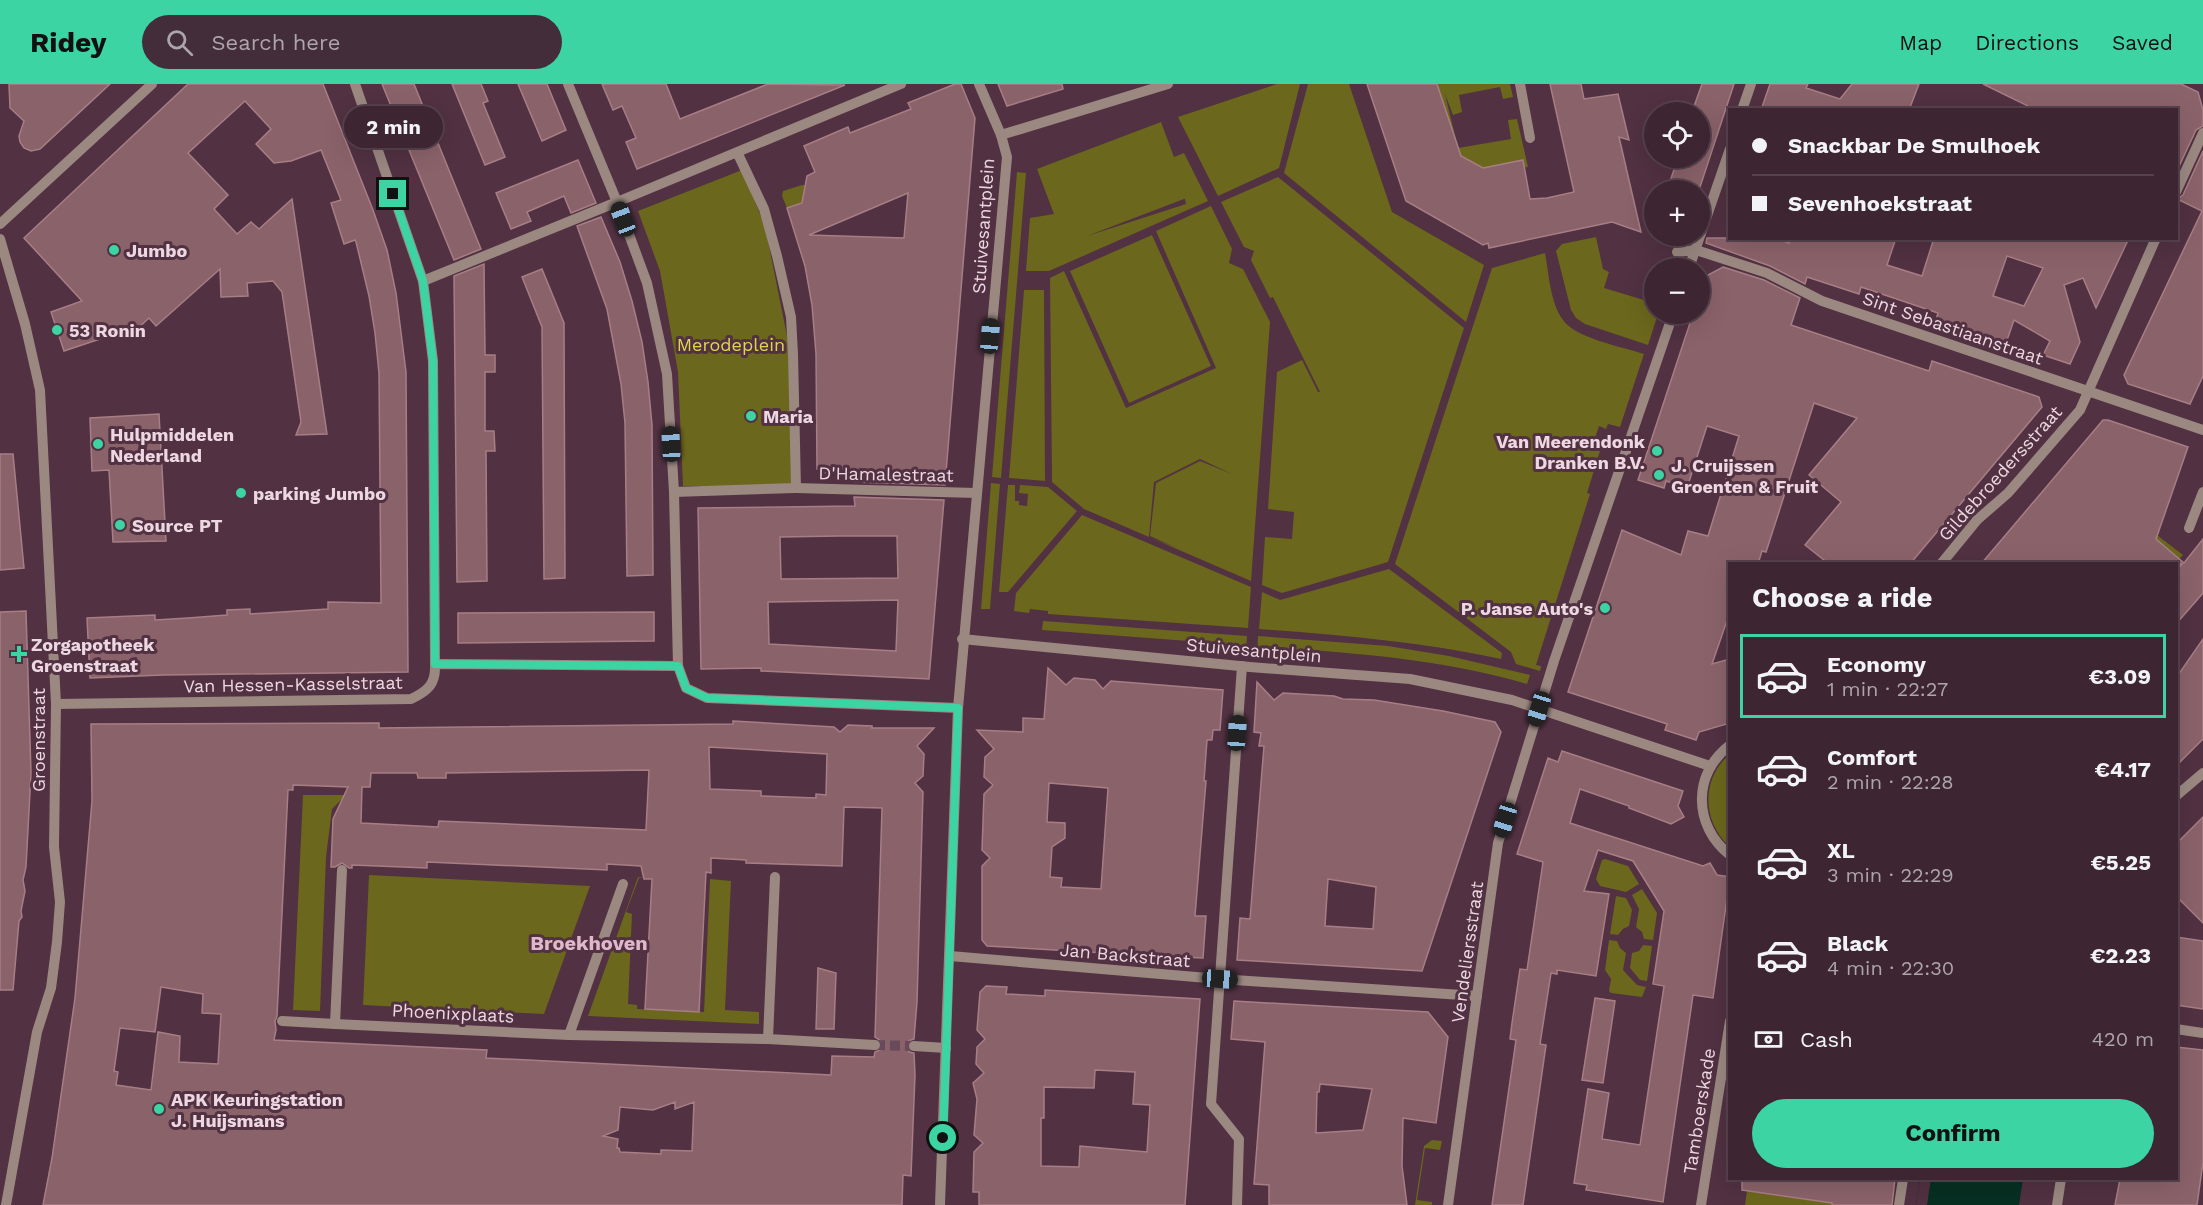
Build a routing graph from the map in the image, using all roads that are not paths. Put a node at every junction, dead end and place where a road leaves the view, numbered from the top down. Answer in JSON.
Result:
{"nodes":[{"id":1,"x":152,"y":84,"type":"edge"},
{"id":2,"x":355,"y":84,"type":"edge"},
{"id":3,"x":568,"y":84,"type":"edge"},
{"id":4,"x":901,"y":84,"type":"edge"},
{"id":5,"x":980,"y":84,"type":"edge"},
{"id":6,"x":1168,"y":84,"type":"edge"},
{"id":7,"x":1520,"y":84,"type":"edge"},
{"id":8,"x":1751,"y":84,"type":"edge"},
{"id":9,"x":1743,"y":108,"type":"edge"},
{"id":10,"x":2203,"y":133,"type":"edge"},
{"id":11,"x":1000,"y":135,"type":"junction"},
{"id":12,"x":1530,"y":138,"type":"dead end"},
{"id":13,"x":738,"y":152,"type":"junction"},
{"id":14,"x":1728,"y":155,"type":"edge"},
{"id":15,"x":2178,"y":188,"type":"edge"},
{"id":16,"x":617,"y":202,"type":"junction"},
{"id":17,"x":0,"y":224,"type":"edge"},
{"id":18,"x":0,"y":239,"type":"edge"},
{"id":19,"x":2155,"y":240,"type":"edge"},
{"id":20,"x":1696,"y":250,"type":"junction"},
{"id":21,"x":1677,"y":252,"type":"dead end"},
{"id":22,"x":1693,"y":258,"type":"edge"},
{"id":23,"x":423,"y":281,"type":"junction"},
{"id":24,"x":1669,"y":324,"type":"edge"},
{"id":25,"x":2088,"y":391,"type":"junction"},
{"id":26,"x":2203,"y":430,"type":"edge"},
{"id":27,"x":796,"y":488,"type":"junction"},
{"id":28,"x":674,"y":492,"type":"junction"},
{"id":29,"x":2203,"y":492,"type":"edge"},
{"id":30,"x":976,"y":493,"type":"junction"},
{"id":31,"x":2189,"y":528,"type":"dead end"},
{"id":32,"x":1943,"y":562,"type":"edge"},
{"id":33,"x":963,"y":639,"type":"junction"},
{"id":34,"x":435,"y":664,"type":"junction"},
{"id":35,"x":678,"y":666,"type":"junction"},
{"id":36,"x":1242,"y":666,"type":"junction"},
{"id":37,"x":56,"y":704,"type":"junction"},
{"id":38,"x":958,"y":708,"type":"junction"},
{"id":39,"x":1539,"y":709,"type":"junction"},
{"id":40,"x":1728,"y":747,"type":"edge"},
{"id":41,"x":1710,"y":766,"type":"junction"},
{"id":42,"x":2203,"y":773,"type":"edge"},
{"id":43,"x":2178,"y":794,"type":"edge"},
{"id":44,"x":1728,"y":853,"type":"edge"},
{"id":45,"x":342,"y":870,"type":"dead end"},
{"id":46,"x":775,"y":877,"type":"dead end"},
{"id":47,"x":623,"y":884,"type":"dead end"},
{"id":48,"x":950,"y":956,"type":"junction"},
{"id":49,"x":1220,"y":979,"type":"junction"},
{"id":50,"x":1478,"y":996,"type":"junction"},
{"id":51,"x":282,"y":1021,"type":"dead end"},
{"id":52,"x":335,"y":1024,"type":"junction"},
{"id":53,"x":2178,"y":1029,"type":"edge"},
{"id":54,"x":2203,"y":1033,"type":"edge"},
{"id":55,"x":569,"y":1035,"type":"junction"},
{"id":56,"x":1728,"y":1035,"type":"edge"},
{"id":57,"x":768,"y":1039,"type":"junction"},
{"id":58,"x":875,"y":1045,"type":"tunnel mouth"},
{"id":59,"x":914,"y":1046,"type":"tunnel mouth"},
{"id":60,"x":946,"y":1048,"type":"junction"},
{"id":61,"x":1903,"y":1180,"type":"edge"},
{"id":62,"x":2061,"y":1180,"type":"edge"},
{"id":63,"x":6,"y":1205,"type":"edge"},
{"id":64,"x":940,"y":1205,"type":"edge"},
{"id":65,"x":1237,"y":1205,"type":"edge"},
{"id":66,"x":1448,"y":1205,"type":"edge"},
{"id":67,"x":1701,"y":1205,"type":"edge"},
{"id":68,"x":1899,"y":1205,"type":"edge"},
{"id":69,"x":2057,"y":1205,"type":"edge"}],
"edges":[{"from":1,"to":17,"type":"street"},
{"from":2,"to":23,"type":"street"},
{"from":3,"to":16,"type":"street"},
{"from":4,"to":13,"type":"street"},
{"from":5,"to":11,"type":"street"},
{"from":6,"to":11,"type":"street","name":"Stuivesantplein"},
{"from":7,"to":12,"type":"street"},
{"from":8,"to":9,"type":"street"},
{"from":10,"to":15,"type":"street"},
{"from":11,"to":30,"type":"street","name":"Stuivesantplein"},
{"from":13,"to":16,"type":"street"},
{"from":13,"to":27,"type":"street"},
{"from":14,"to":20,"type":"street"},
{"from":16,"to":23,"type":"street"},
{"from":16,"to":28,"type":"street"},
{"from":18,"to":37,"type":"street","name":"Groenstraat"},
{"from":19,"to":25,"type":"street","name":"Gildebroedersstraat"},
{"from":20,"to":21,"type":"street"},
{"from":20,"to":22,"type":"street"},
{"from":20,"to":25,"type":"street","name":"Sint Sebastiaanstraat"},
{"from":23,"to":34,"type":"street"},
{"from":24,"to":39,"type":"street","name":"Vendeliersstraat"},
{"from":25,"to":26,"type":"street","name":"Sint Sebastiaanstraat"},
{"from":25,"to":32,"type":"street","name":"Gildebroedersstraat"},
{"from":27,"to":28,"type":"street"},
{"from":27,"to":30,"type":"street","name":"D'Hamalestraat"},
{"from":28,"to":35,"type":"street"},
{"from":29,"to":31,"type":"street"},
{"from":30,"to":33,"type":"street","name":"Stuivesantplein"},
{"from":33,"to":36,"type":"street","name":"Stuivesantplein"},
{"from":33,"to":38,"type":"street","name":"Stuivesantplein"},
{"from":34,"to":35,"type":"street"},
{"from":34,"to":37,"type":"street","name":"Van Hessen-Kasselstraat"},
{"from":35,"to":38,"type":"street"},
{"from":36,"to":39,"type":"street","name":"Stuivesantplein"},
{"from":36,"to":49,"type":"street"},
{"from":37,"to":63,"type":"street","name":"Groenstraat"},
{"from":38,"to":48,"type":"street","name":"Stuivesantplein"},
{"from":39,"to":41,"type":"street","name":"Stuivesantplein"},
{"from":39,"to":50,"type":"street","name":"Vendeliersstraat"},
{"from":40,"to":41,"type":"street"},
{"from":41,"to":44,"type":"street"},
{"from":42,"to":43,"type":"street"},
{"from":45,"to":52,"type":"street"},
{"from":46,"to":57,"type":"street"},
{"from":47,"to":55,"type":"street"},
{"from":48,"to":49,"type":"street","name":"Jan Backstraat"},
{"from":48,"to":60,"type":"street","name":"Stuivesantplein"},
{"from":49,"to":50,"type":"street","name":"Jan Backstraat"},
{"from":49,"to":65,"type":"street"},
{"from":50,"to":66,"type":"street","name":"Vendeliersstraat"},
{"from":51,"to":52,"type":"street","name":"Phoenixplaats"},
{"from":52,"to":55,"type":"street","name":"Phoenixplaats"},
{"from":53,"to":54,"type":"street"},
{"from":55,"to":57,"type":"street","name":"Phoenixplaats"},
{"from":56,"to":67,"type":"street","name":"Tamboerskade"},
{"from":57,"to":58,"type":"street","name":"Phoenixplaats"},
{"from":59,"to":60,"type":"street"},
{"from":60,"to":64,"type":"street","name":"Stuivesantplein"},
{"from":61,"to":68,"type":"street"},
{"from":62,"to":69,"type":"street"}]}
